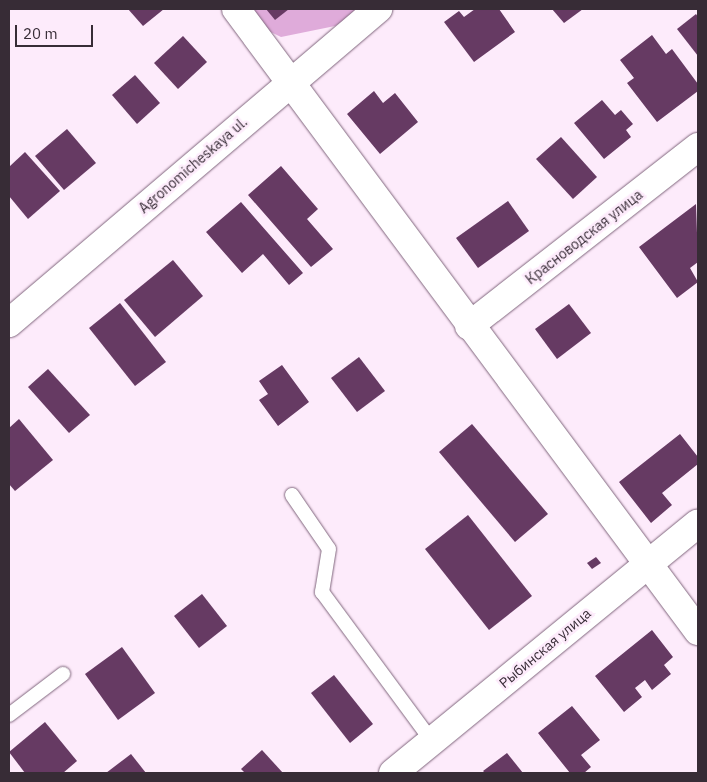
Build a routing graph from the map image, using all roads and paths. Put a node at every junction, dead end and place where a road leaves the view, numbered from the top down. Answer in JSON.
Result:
{"nodes":[{"id":1,"x":236,"y":9,"type":"edge"},
{"id":2,"x":378,"y":9,"type":"edge"},
{"id":3,"x":289,"y":84,"type":"junction"},
{"id":4,"x":698,"y":146,"type":"edge"},
{"id":5,"x":9,"y":323,"type":"edge"},
{"id":6,"x":469,"y":326,"type":"junction"},
{"id":7,"x":292,"y":495,"type":"dead end"},
{"id":8,"x":698,"y":524,"type":"edge"},
{"id":9,"x":648,"y":562,"type":"junction"},
{"id":10,"x":698,"y":631,"type":"edge"},
{"id":11,"x":63,"y":674,"type":"dead end"},
{"id":12,"x":9,"y":715,"type":"edge"},
{"id":13,"x":432,"y":741,"type":"junction"},
{"id":14,"x":393,"y":773,"type":"edge"}],
"edges":[{"from":1,"to":3,"type":"street"},
{"from":2,"to":3,"type":"street","name":"Agronomicheskaya ul."},
{"from":3,"to":5,"type":"street","name":"Agronomicheskaya ul."},
{"from":3,"to":6,"type":"street"},
{"from":4,"to":6,"type":"street","name":"Красноводская улица"},
{"from":6,"to":9,"type":"street"},
{"from":7,"to":13,"type":"lane"},
{"from":8,"to":9,"type":"street","name":"Рыбинская улица"},
{"from":9,"to":10,"type":"street"},
{"from":9,"to":13,"type":"street","name":"Рыбинская улица"},
{"from":11,"to":12,"type":"lane"},
{"from":13,"to":14,"type":"street","name":"Рыбинская улица"}]}
